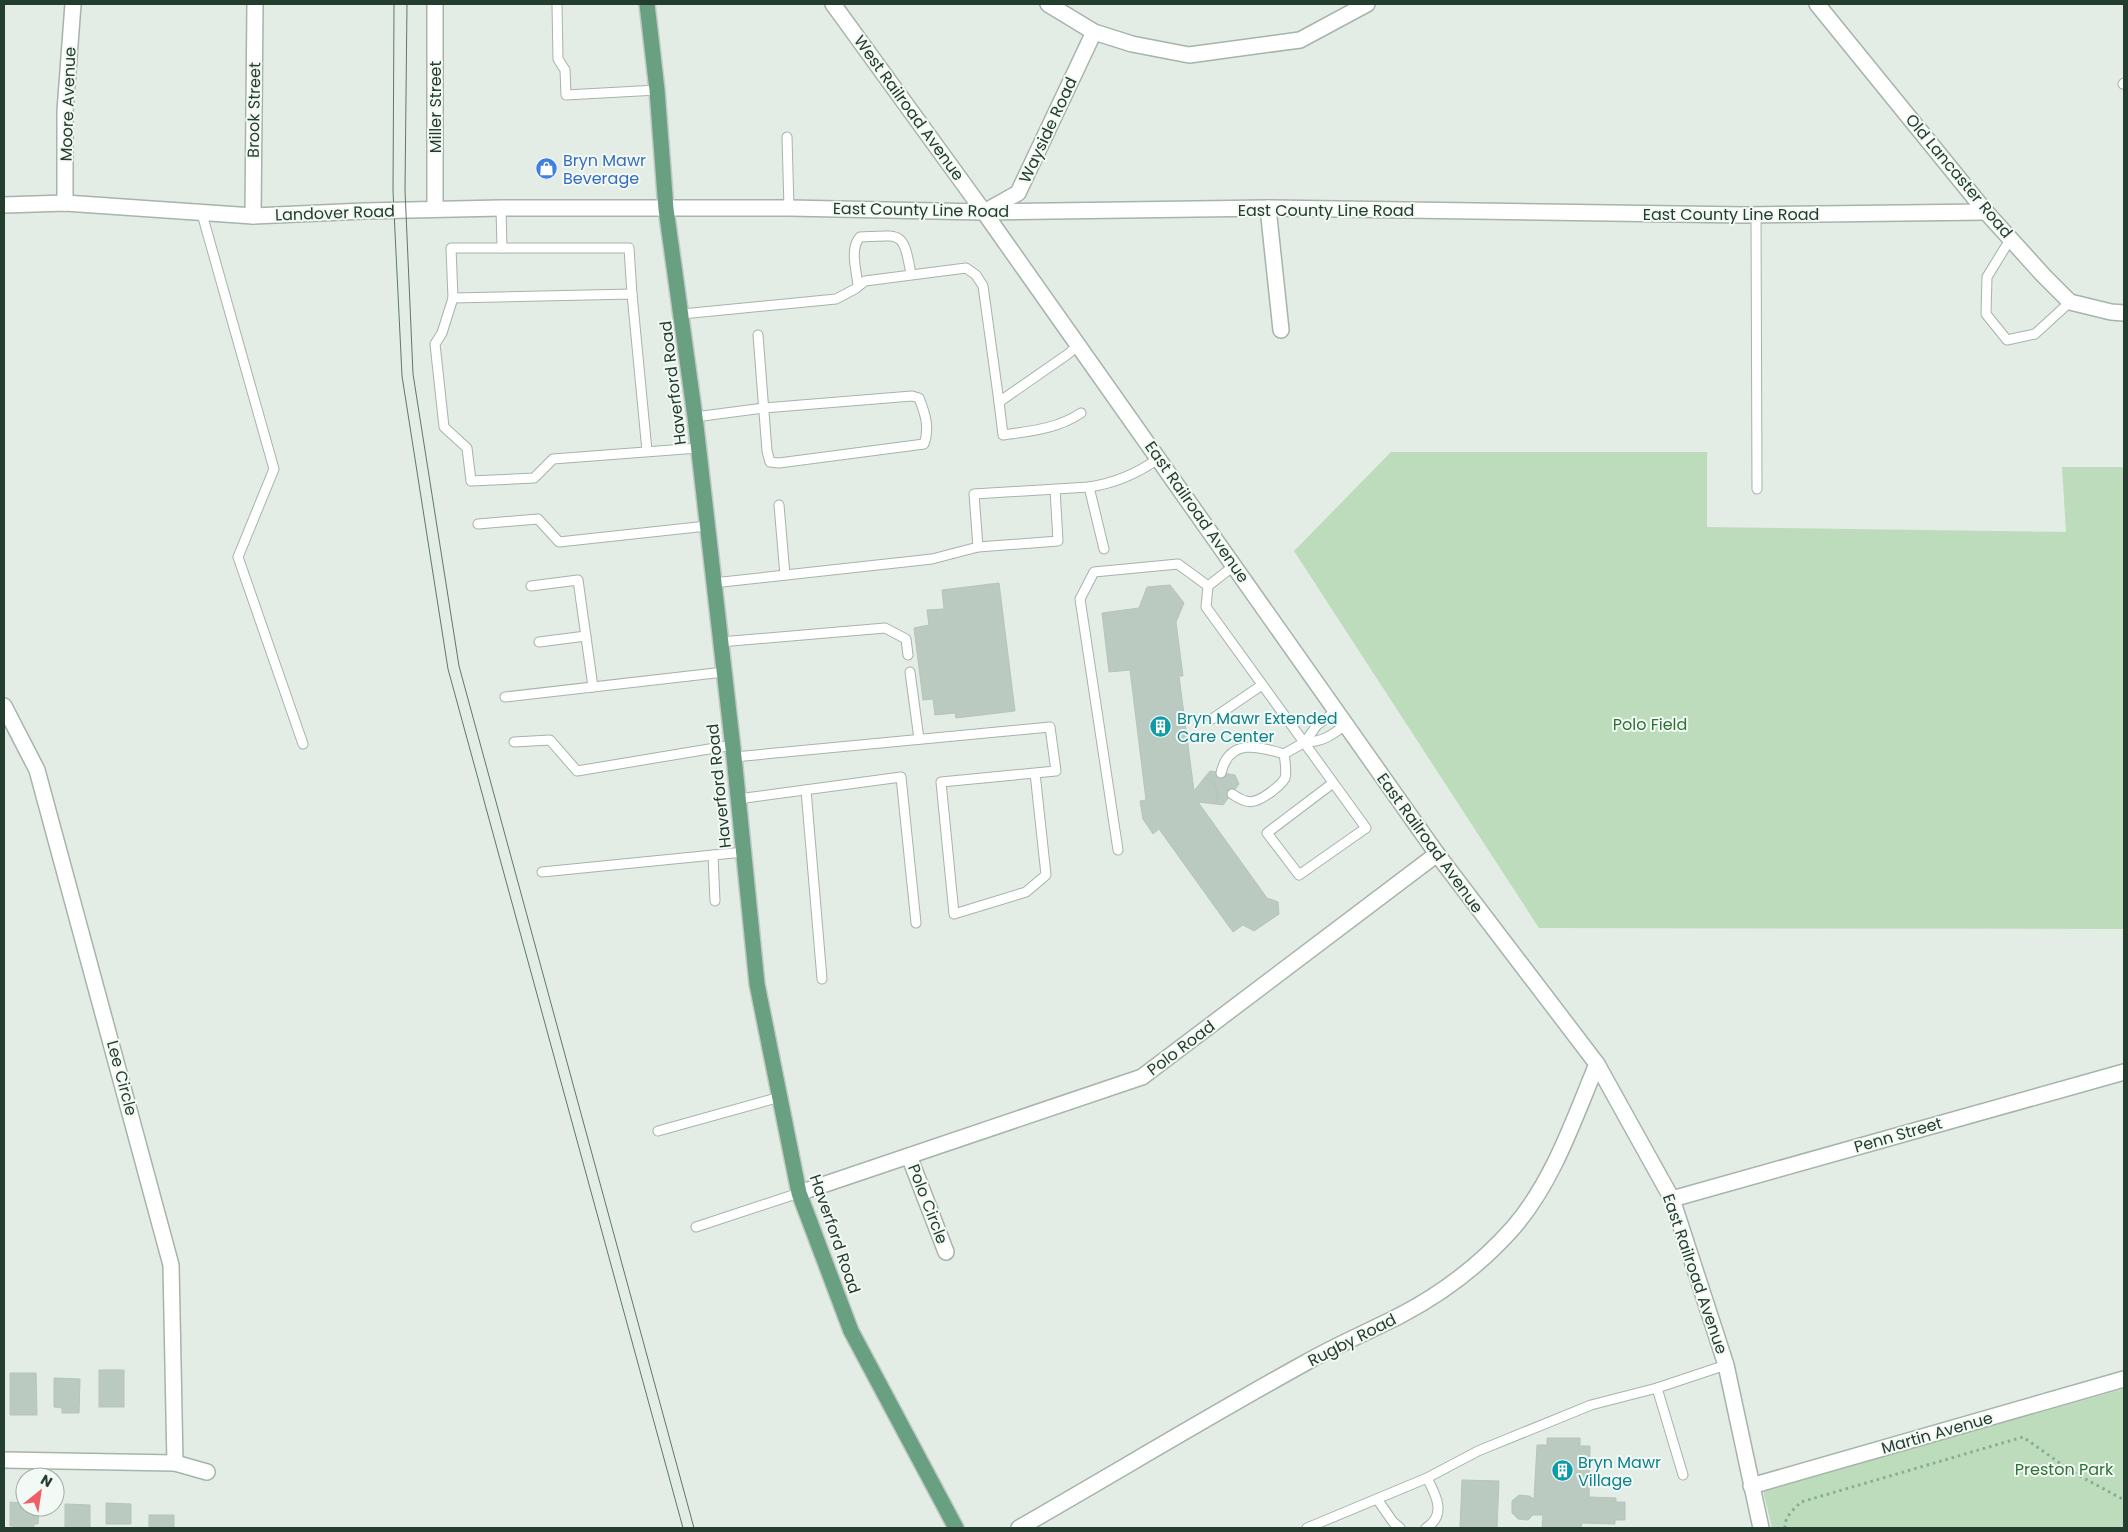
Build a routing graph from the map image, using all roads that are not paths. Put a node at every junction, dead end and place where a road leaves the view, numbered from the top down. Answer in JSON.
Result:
{"nodes":[{"id":1,"x":73,"y":4,"type":"edge"},
{"id":2,"x":255,"y":4,"type":"edge"},
{"id":3,"x":435,"y":4,"type":"edge"},
{"id":4,"x":557,"y":4,"type":"edge"},
{"id":5,"x":647,"y":4,"type":"edge"},
{"id":6,"x":834,"y":4,"type":"edge"},
{"id":7,"x":1048,"y":4,"type":"edge"},
{"id":8,"x":1367,"y":4,"type":"edge"},
{"id":9,"x":1816,"y":4,"type":"edge"},
{"id":10,"x":1094,"y":32,"type":"junction"},
{"id":11,"x":657,"y":90,"type":"junction"},
{"id":12,"x":787,"y":137,"type":"dead end"},
{"id":13,"x":65,"y":203,"type":"junction"},
{"id":14,"x":4,"y":205,"type":"edge"},
{"id":15,"x":501,"y":208,"type":"junction"},
{"id":16,"x":789,"y":208,"type":"junction"},
{"id":17,"x":1268,"y":208,"type":"junction"},
{"id":18,"x":435,"y":209,"type":"junction"},
{"id":19,"x":666,"y":209,"type":"junction"},
{"id":20,"x":984,"y":212,"type":"junction"},
{"id":21,"x":1986,"y":212,"type":"junction"},
{"id":22,"x":202,"y":214,"type":"junction"},
{"id":23,"x":1756,"y":214,"type":"junction"},
{"id":24,"x":253,"y":216,"type":"junction"},
{"id":25,"x":2011,"y":238,"type":"junction"},
{"id":26,"x":502,"y":248,"type":"junction"},
{"id":27,"x":911,"y":274,"type":"junction"},
{"id":28,"x":858,"y":286,"type":"junction"},
{"id":29,"x":632,"y":294,"type":"junction"},
{"id":30,"x":453,"y":298,"type":"junction"},
{"id":31,"x":2070,"y":302,"type":"junction"},
{"id":32,"x":2124,"y":313,"type":"edge"},
{"id":33,"x":682,"y":314,"type":"junction"},
{"id":34,"x":1281,"y":330,"type":"dead end"},
{"id":35,"x":758,"y":335,"type":"dead end"},
{"id":36,"x":1078,"y":345,"type":"junction"},
{"id":37,"x":999,"y":402,"type":"junction"},
{"id":38,"x":764,"y":408,"type":"junction"},
{"id":39,"x":1081,"y":414,"type":"dead end"},
{"id":40,"x":695,"y":417,"type":"junction"},
{"id":41,"x":698,"y":448,"type":"junction"},
{"id":42,"x":647,"y":451,"type":"junction"},
{"id":43,"x":1159,"y":458,"type":"junction"},
{"id":44,"x":1089,"y":487,"type":"junction"},
{"id":45,"x":1055,"y":489,"type":"junction"},
{"id":46,"x":1757,"y":489,"type":"dead end"},
{"id":47,"x":779,"y":505,"type":"dead end"},
{"id":48,"x":478,"y":524,"type":"dead end"},
{"id":49,"x":707,"y":526,"type":"junction"},
{"id":50,"x":978,"y":547,"type":"junction"},
{"id":51,"x":1104,"y":548,"type":"dead end"},
{"id":52,"x":1234,"y":565,"type":"junction"},
{"id":53,"x":785,"y":575,"type":"junction"},
{"id":54,"x":713,"y":583,"type":"junction"},
{"id":55,"x":531,"y":586,"type":"dead end"},
{"id":56,"x":1208,"y":586,"type":"junction"},
{"id":57,"x":586,"y":636,"type":"junction"},
{"id":58,"x":539,"y":642,"type":"dead end"},
{"id":59,"x":720,"y":642,"type":"junction"},
{"id":60,"x":908,"y":655,"type":"dead end"},
{"id":61,"x":724,"y":672,"type":"junction"},
{"id":62,"x":910,"y":672,"type":"dead end"},
{"id":63,"x":1262,"y":685,"type":"junction"},
{"id":64,"x":593,"y":687,"type":"junction"},
{"id":65,"x":505,"y":698,"type":"dead end"},
{"id":66,"x":4,"y":706,"type":"edge"},
{"id":67,"x":1335,"y":712,"type":"junction"},
{"id":68,"x":1212,"y":719,"type":"dead end"},
{"id":69,"x":1345,"y":725,"type":"junction"},
{"id":70,"x":919,"y":740,"type":"junction"},
{"id":71,"x":514,"y":742,"type":"dead end"},
{"id":72,"x":1305,"y":742,"type":"junction"},
{"id":73,"x":303,"y":744,"type":"dead end"},
{"id":74,"x":733,"y":751,"type":"junction"},
{"id":75,"x":1284,"y":754,"type":"junction"},
{"id":76,"x":1035,"y":773,"type":"junction"},
{"id":77,"x":1221,"y":773,"type":"dead end"},
{"id":78,"x":1333,"y":783,"type":"junction"},
{"id":79,"x":806,"y":790,"type":"junction"},
{"id":80,"x":1232,"y":794,"type":"dead end"},
{"id":81,"x":738,"y":799,"type":"junction"},
{"id":82,"x":1118,"y":850,"type":"dead end"},
{"id":83,"x":744,"y":852,"type":"junction"},
{"id":84,"x":1437,"y":854,"type":"junction"},
{"id":85,"x":713,"y":855,"type":"junction"},
{"id":86,"x":542,"y":872,"type":"dead end"},
{"id":87,"x":715,"y":900,"type":"dead end"},
{"id":88,"x":916,"y":923,"type":"dead end"},
{"id":89,"x":822,"y":979,"type":"dead end"},
{"id":90,"x":1597,"y":1064,"type":"junction"},
{"id":91,"x":2124,"y":1072,"type":"edge"},
{"id":92,"x":780,"y":1097,"type":"junction"},
{"id":93,"x":658,"y":1131,"type":"dead end"},
{"id":94,"x":909,"y":1156,"type":"junction"},
{"id":95,"x":799,"y":1193,"type":"junction"},
{"id":96,"x":1672,"y":1198,"type":"junction"},
{"id":97,"x":696,"y":1227,"type":"dead end"},
{"id":98,"x":946,"y":1252,"type":"dead end"},
{"id":99,"x":1726,"y":1365,"type":"junction"},
{"id":100,"x":2124,"y":1379,"type":"edge"},
{"id":101,"x":1657,"y":1388,"type":"junction"},
{"id":102,"x":4,"y":1460,"type":"edge"},
{"id":103,"x":176,"y":1463,"type":"junction"},
{"id":104,"x":207,"y":1472,"type":"dead end"},
{"id":105,"x":1682,"y":1475,"type":"dead end"},
{"id":106,"x":1427,"y":1478,"type":"junction"},
{"id":107,"x":1751,"y":1486,"type":"junction"},
{"id":108,"x":1377,"y":1500,"type":"junction"},
{"id":109,"x":956,"y":1528,"type":"edge"},
{"id":110,"x":1020,"y":1528,"type":"edge"},
{"id":111,"x":1307,"y":1528,"type":"edge"},
{"id":112,"x":1400,"y":1528,"type":"edge"},
{"id":113,"x":1426,"y":1528,"type":"edge"},
{"id":114,"x":1761,"y":1528,"type":"edge"}],
"edges":[{"from":1,"to":13,"type":"street","name":"Moore Avenue"},
{"from":2,"to":24,"type":"street","name":"Brook Street"},
{"from":3,"to":18,"type":"street","name":"Miller Street"},
{"from":4,"to":11,"type":"lane"},
{"from":5,"to":11,"type":"main road","name":"Haverford Road"},
{"from":6,"to":20,"type":"street","name":"West Railroad Avenue"},
{"from":7,"to":10,"type":"street"},
{"from":8,"to":10,"type":"street"},
{"from":9,"to":21,"type":"street","name":"Old Lancaster Road"},
{"from":10,"to":20,"type":"street","name":"Wayside Road"},
{"from":11,"to":19,"type":"main road","name":"Haverford Road"},
{"from":12,"to":16,"type":"lane"},
{"from":13,"to":14,"type":"street","name":"Landover Road"},
{"from":13,"to":22,"type":"street","name":"Landover Road"},
{"from":15,"to":18,"type":"street","name":"Landover Road"},
{"from":15,"to":19,"type":"street","name":"Landover Road"},
{"from":15,"to":26,"type":"lane"},
{"from":16,"to":19,"type":"street","name":"East County Line Road"},
{"from":16,"to":20,"type":"street","name":"East County Line Road"},
{"from":17,"to":20,"type":"street","name":"East County Line Road"},
{"from":17,"to":23,"type":"street","name":"East County Line Road"},
{"from":17,"to":34,"type":"street"},
{"from":18,"to":24,"type":"street","name":"Landover Road"},
{"from":19,"to":33,"type":"main road","name":"Haverford Road"},
{"from":20,"to":36,"type":"street","name":"East Railroad Avenue"},
{"from":21,"to":23,"type":"street","name":"East County Line Road"},
{"from":21,"to":25,"type":"street","name":"Old Lancaster Road"},
{"from":22,"to":24,"type":"street","name":"Landover Road"},
{"from":22,"to":73,"type":"lane"},
{"from":23,"to":46,"type":"lane"},
{"from":25,"to":31,"type":"street","name":"Old Lancaster Road"},
{"from":25,"to":31,"type":"lane"},
{"from":26,"to":29,"type":"lane"},
{"from":26,"to":30,"type":"lane"},
{"from":27,"to":28,"type":"lane"},
{"from":27,"to":28,"type":"lane"},
{"from":27,"to":37,"type":"lane"},
{"from":28,"to":33,"type":"lane"},
{"from":29,"to":30,"type":"lane"},
{"from":29,"to":42,"type":"lane"},
{"from":30,"to":42,"type":"lane"},
{"from":31,"to":32,"type":"street"},
{"from":33,"to":40,"type":"main road","name":"Haverford Road"},
{"from":35,"to":38,"type":"lane"},
{"from":36,"to":37,"type":"lane"},
{"from":36,"to":43,"type":"street","name":"East Railroad Avenue"},
{"from":37,"to":39,"type":"lane"},
{"from":38,"to":38,"type":"lane"},
{"from":38,"to":40,"type":"lane"},
{"from":40,"to":41,"type":"main road","name":"Haverford Road"},
{"from":41,"to":42,"type":"lane"},
{"from":41,"to":49,"type":"main road","name":"Haverford Road"},
{"from":43,"to":44,"type":"lane"},
{"from":43,"to":52,"type":"street","name":"East Railroad Avenue"},
{"from":44,"to":45,"type":"lane"},
{"from":44,"to":51,"type":"lane"},
{"from":45,"to":50,"type":"lane"},
{"from":45,"to":50,"type":"lane"},
{"from":47,"to":53,"type":"lane"},
{"from":48,"to":49,"type":"lane"},
{"from":49,"to":54,"type":"main road","name":"Haverford Road"},
{"from":50,"to":53,"type":"lane"},
{"from":52,"to":56,"type":"lane"},
{"from":52,"to":67,"type":"street","name":"East Railroad Avenue"},
{"from":53,"to":54,"type":"lane"},
{"from":54,"to":59,"type":"main road","name":"Haverford Road"},
{"from":55,"to":57,"type":"lane"},
{"from":56,"to":63,"type":"lane"},
{"from":56,"to":82,"type":"lane"},
{"from":57,"to":58,"type":"lane"},
{"from":57,"to":64,"type":"lane"},
{"from":59,"to":60,"type":"lane"},
{"from":59,"to":61,"type":"main road","name":"Haverford Road"},
{"from":61,"to":64,"type":"lane"},
{"from":61,"to":74,"type":"main road","name":"Haverford Road"},
{"from":62,"to":70,"type":"lane"},
{"from":63,"to":68,"type":"lane"},
{"from":63,"to":72,"type":"lane"},
{"from":64,"to":65,"type":"lane"},
{"from":66,"to":103,"type":"street","name":"Lee Circle"},
{"from":67,"to":69,"type":"street","name":"East Railroad Avenue"},
{"from":67,"to":72,"type":"lane"},
{"from":69,"to":72,"type":"lane"},
{"from":69,"to":84,"type":"street","name":"East Railroad Avenue"},
{"from":70,"to":74,"type":"lane"},
{"from":70,"to":76,"type":"lane"},
{"from":71,"to":74,"type":"lane"},
{"from":72,"to":75,"type":"lane"},
{"from":72,"to":78,"type":"lane"},
{"from":74,"to":81,"type":"main road","name":"Haverford Road"},
{"from":75,"to":77,"type":"lane"},
{"from":75,"to":80,"type":"lane"},
{"from":76,"to":76,"type":"lane"},
{"from":78,"to":78,"type":"lane"},
{"from":79,"to":81,"type":"lane"},
{"from":79,"to":88,"type":"lane"},
{"from":79,"to":89,"type":"lane"},
{"from":81,"to":83,"type":"main road","name":"Haverford Road"},
{"from":83,"to":85,"type":"lane"},
{"from":83,"to":92,"type":"main road","name":"Haverford Road"},
{"from":84,"to":90,"type":"street","name":"East Railroad Avenue"},
{"from":84,"to":94,"type":"street","name":"Polo Road"},
{"from":85,"to":86,"type":"lane"},
{"from":85,"to":87,"type":"lane"},
{"from":90,"to":96,"type":"street","name":"East Railroad Avenue"},
{"from":90,"to":110,"type":"street","name":"Rugby Road"},
{"from":91,"to":96,"type":"street","name":"Penn Street"},
{"from":92,"to":93,"type":"lane"},
{"from":92,"to":95,"type":"main road","name":"Haverford Road"},
{"from":94,"to":95,"type":"street","name":"Polo Road"},
{"from":94,"to":98,"type":"street","name":"Polo Circle"},
{"from":95,"to":97,"type":"lane"},
{"from":95,"to":109,"type":"main road","name":"Haverford Road"},
{"from":96,"to":99,"type":"street","name":"East Railroad Avenue"},
{"from":99,"to":101,"type":"lane"},
{"from":99,"to":107,"type":"street","name":"East Railroad Avenue"},
{"from":100,"to":107,"type":"street","name":"Martin Avenue"},
{"from":101,"to":105,"type":"lane"},
{"from":101,"to":106,"type":"lane"},
{"from":102,"to":103,"type":"street"},
{"from":103,"to":104,"type":"street"},
{"from":106,"to":108,"type":"lane"},
{"from":106,"to":113,"type":"lane"},
{"from":107,"to":114,"type":"street","name":"East Railroad Avenue"},
{"from":108,"to":111,"type":"lane"},
{"from":108,"to":112,"type":"lane"}]}
